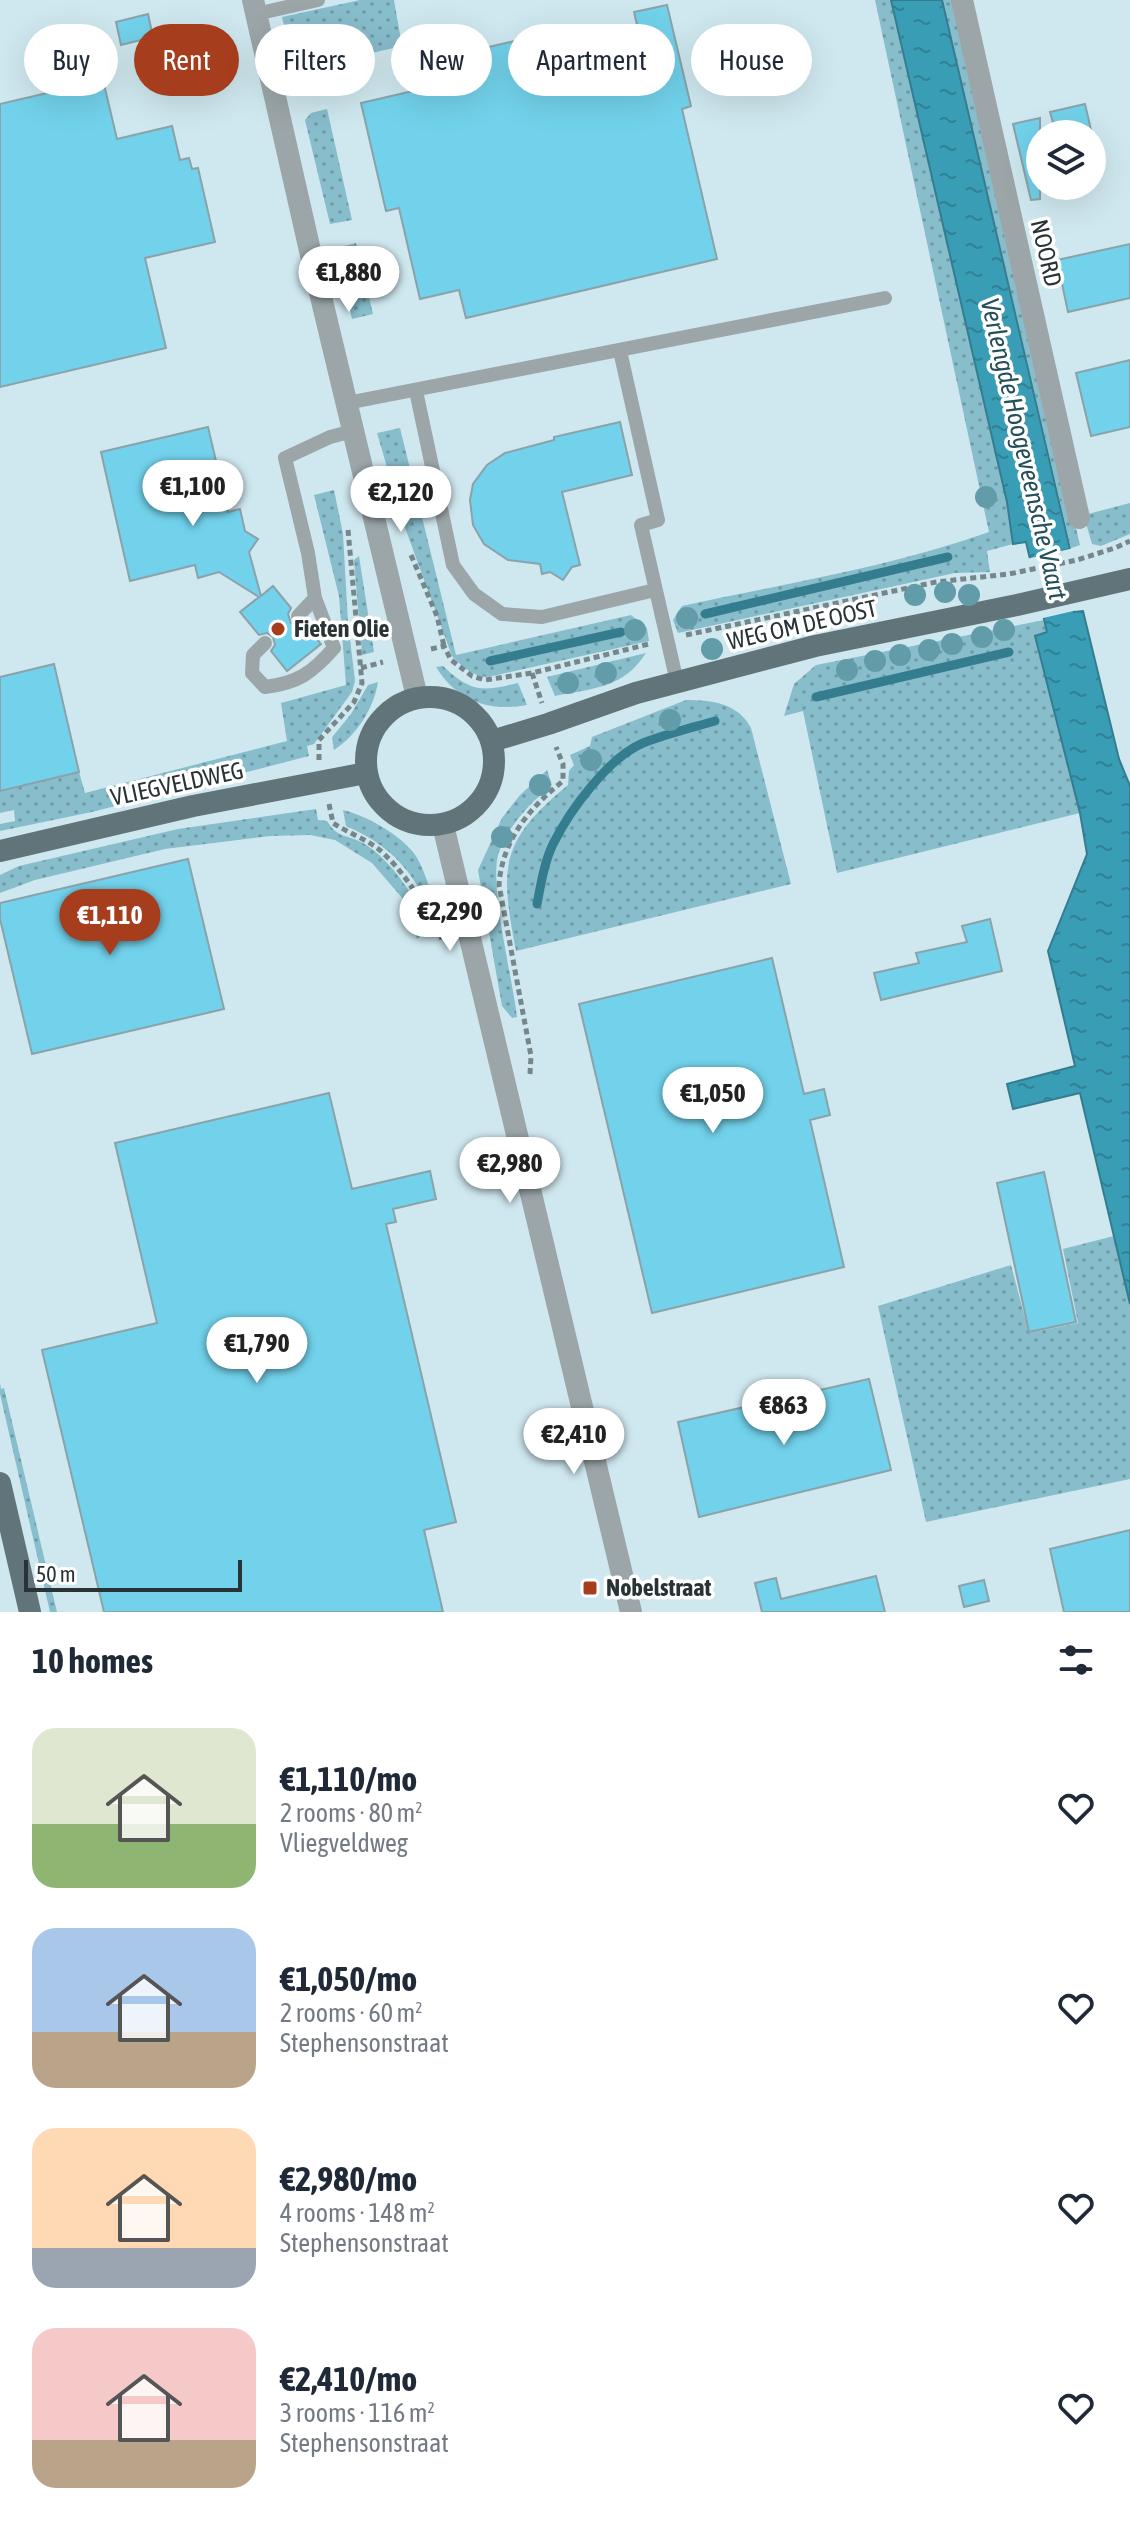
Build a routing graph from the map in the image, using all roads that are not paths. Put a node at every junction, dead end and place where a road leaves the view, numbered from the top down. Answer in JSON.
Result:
{"nodes":[{"id":1,"x":318,"y":0,"type":"edge"},
{"id":2,"x":962,"y":0,"type":"edge"},
{"id":3,"x":255,"y":7,"type":"edge"},
{"id":4,"x":885,"y":298,"type":"dead end"},
{"id":5,"x":620,"y":351,"type":"junction"},
{"id":6,"x":416,"y":391,"type":"junction"},
{"id":7,"x":347,"y":403,"type":"junction"},
{"id":8,"x":353,"y":431,"type":"junction"},
{"id":9,"x":1079,"y":518,"type":"dead end"},
{"id":10,"x":1130,"y":579,"type":"edge"},
{"id":11,"x":655,"y":590,"type":"junction"},
{"id":12,"x":315,"y":598,"type":"junction"},
{"id":13,"x":298,"y":616,"type":"dead end"},
{"id":14,"x":265,"y":643,"type":"dead end"},
{"id":15,"x":677,"y":682,"type":"junction"},
{"id":16,"x":417,"y":697,"type":"junction"},
{"id":17,"x":492,"y":741,"type":"junction"},
{"id":18,"x":366,"y":773,"type":"junction"},
{"id":19,"x":443,"y":825,"type":"junction"},
{"id":20,"x":0,"y":851,"type":"edge"},
{"id":21,"x":0,"y":1483,"type":"edge"},
{"id":22,"x":30,"y":1612,"type":"edge"},
{"id":23,"x":631,"y":1612,"type":"edge"}],
"edges":[{"from":1,"to":3,"type":"lane"},
{"from":2,"to":9,"type":"street","name":"NOORD"},
{"from":3,"to":7,"type":"street"},
{"from":4,"to":5,"type":"lane"},
{"from":5,"to":6,"type":"lane"},
{"from":5,"to":11,"type":"lane"},
{"from":6,"to":7,"type":"lane"},
{"from":6,"to":11,"type":"lane"},
{"from":7,"to":8,"type":"street"},
{"from":8,"to":12,"type":"lane"},
{"from":8,"to":16,"type":"street"},
{"from":10,"to":15,"type":"main road","name":"WEG OM DE OOST"},
{"from":11,"to":15,"type":"lane"},
{"from":12,"to":13,"type":"lane"},
{"from":12,"to":14,"type":"lane"},
{"from":15,"to":17,"type":"main road","name":"WEG OM DE OOST"},
{"from":16,"to":17,"type":"main road"},
{"from":16,"to":18,"type":"main road"},
{"from":17,"to":19,"type":"main road"},
{"from":18,"to":19,"type":"main road"},
{"from":18,"to":20,"type":"main road","name":"VLIEGVELDWEG"},
{"from":19,"to":23,"type":"street"},
{"from":21,"to":22,"type":"main road"}]}
